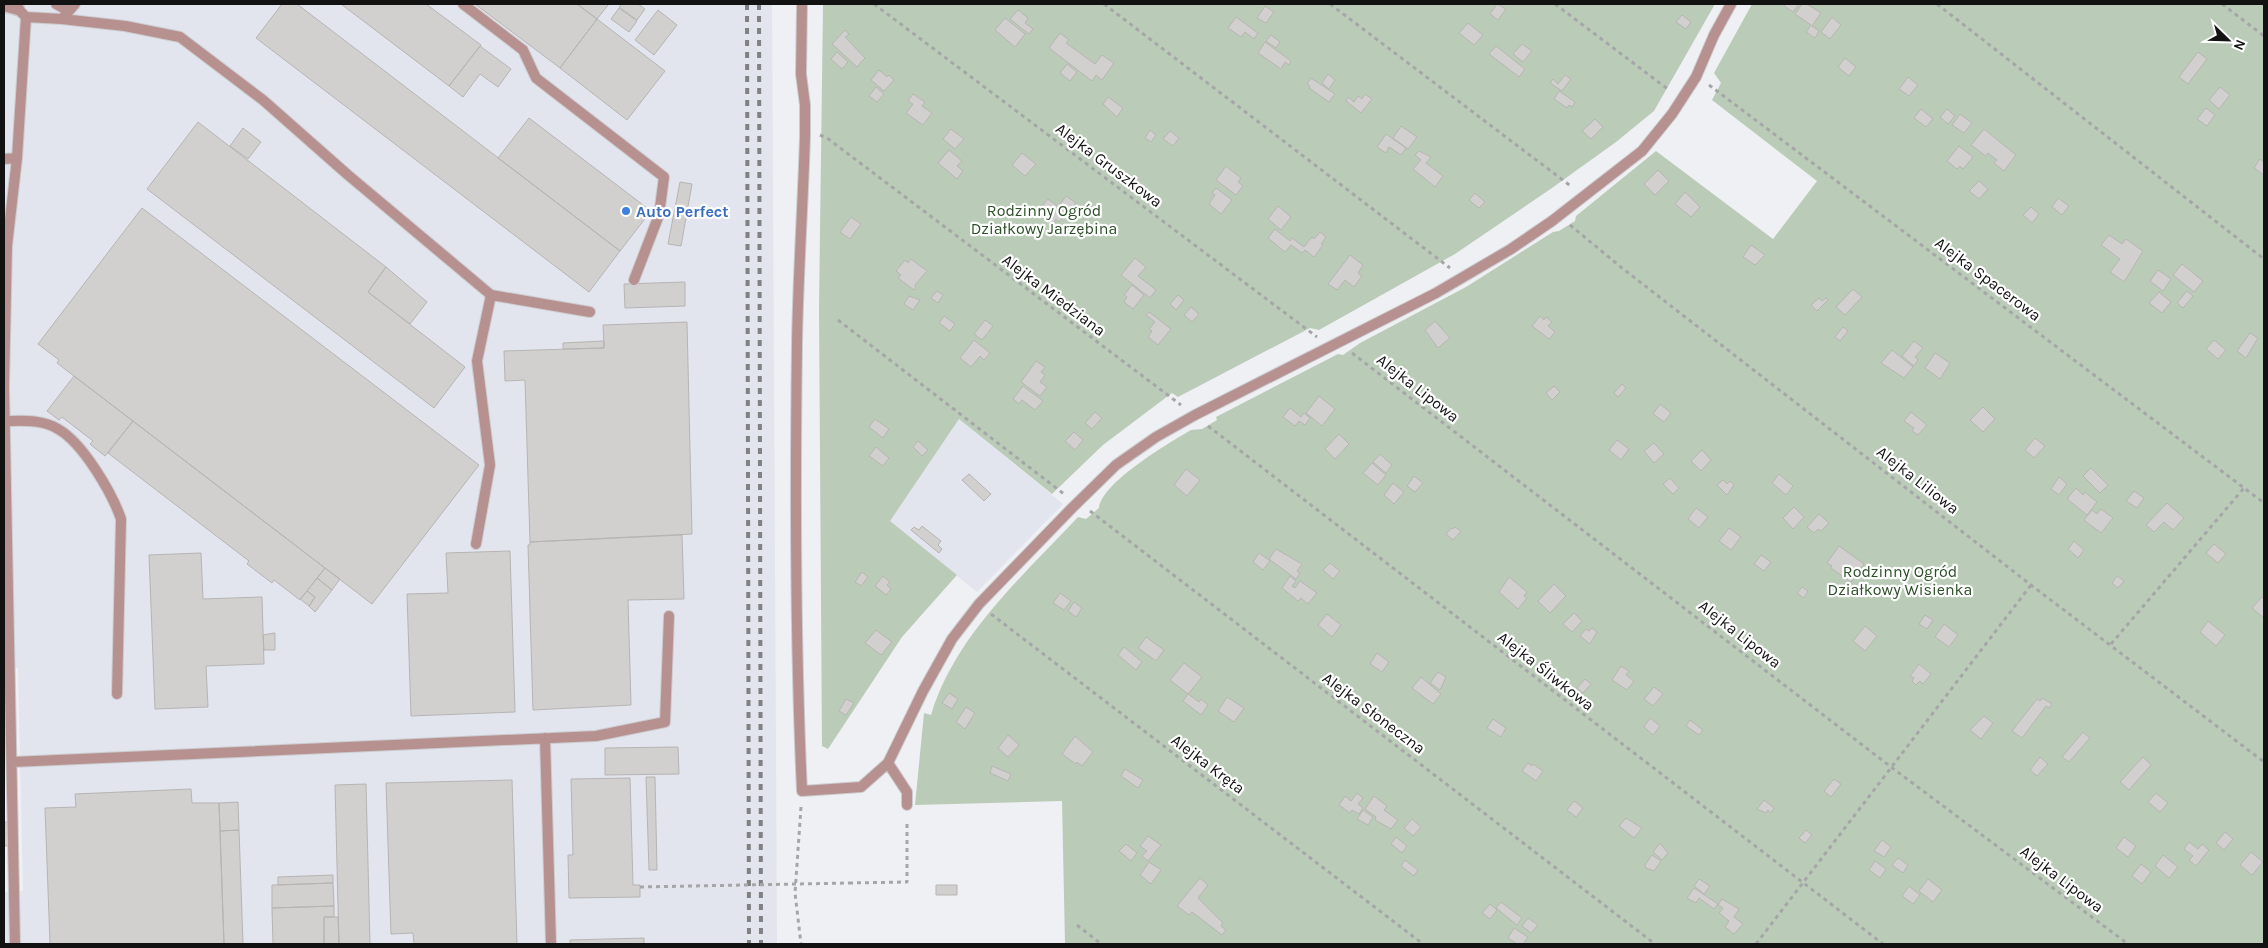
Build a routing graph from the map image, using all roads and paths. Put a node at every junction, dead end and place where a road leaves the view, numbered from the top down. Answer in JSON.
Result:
{"nodes":[{"id":1,"x":56,"y":4,"type":"edge"},
{"id":2,"x":463,"y":4,"type":"edge"},
{"id":3,"x":802,"y":4,"type":"edge"},
{"id":4,"x":874,"y":4,"type":"edge"},
{"id":5,"x":1104,"y":4,"type":"edge"},
{"id":6,"x":1330,"y":4,"type":"edge"},
{"id":7,"x":1555,"y":4,"type":"edge"},
{"id":8,"x":1731,"y":4,"type":"edge"},
{"id":9,"x":1937,"y":4,"type":"edge"},
{"id":10,"x":2222,"y":4,"type":"edge"},
{"id":11,"x":4,"y":5,"type":"edge"},
{"id":12,"x":69,"y":11,"type":"edge"},
{"id":13,"x":22,"y":13,"type":"junction"},
{"id":14,"x":2264,"y":36,"type":"edge"},
{"id":15,"x":1696,"y":77,"type":"junction"},
{"id":16,"x":1682,"y":100,"type":"junction"},
{"id":17,"x":827,"y":138,"type":"dead end"},
{"id":18,"x":4,"y":158,"type":"edge"},
{"id":19,"x":17,"y":158,"type":"junction"},
{"id":20,"x":1584,"y":196,"type":"junction"},
{"id":21,"x":1559,"y":216,"type":"junction"},
{"id":22,"x":2264,"y":259,"type":"edge"},
{"id":23,"x":1462,"y":278,"type":"junction"},
{"id":24,"x":634,"y":280,"type":"dead end"},
{"id":25,"x":491,"y":295,"type":"junction"},
{"id":26,"x":590,"y":312,"type":"dead end"},
{"id":27,"x":838,"y":320,"type":"dead end"},
{"id":28,"x":1333,"y":344,"type":"junction"},
{"id":29,"x":1195,"y":414,"type":"junction"},
{"id":30,"x":5,"y":420,"type":"junction"},
{"id":31,"x":2244,"y":488,"type":"junction"},
{"id":32,"x":1077,"y":503,"type":"junction"},
{"id":33,"x":2264,"y":503,"type":"edge"},
{"id":34,"x":6,"y":520,"type":"edge"},
{"id":35,"x":476,"y":544,"type":"dead end"},
{"id":36,"x":2031,"y":585,"type":"junction"},
{"id":37,"x":979,"y":604,"type":"junction"},
{"id":38,"x":669,"y":616,"type":"dead end"},
{"id":39,"x":2111,"y":644,"type":"junction"},
{"id":40,"x":8,"y":685,"type":"edge"},
{"id":41,"x":117,"y":694,"type":"dead end"},
{"id":42,"x":545,"y":738,"type":"junction"},
{"id":43,"x":12,"y":762,"type":"junction"},
{"id":44,"x":2264,"y":762,"type":"edge"},
{"id":45,"x":888,"y":763,"type":"junction"},
{"id":46,"x":1891,"y":767,"type":"junction"},
{"id":47,"x":802,"y":791,"type":"junction"},
{"id":48,"x":907,"y":805,"type":"joint"},
{"id":49,"x":9,"y":877,"type":"edge"},
{"id":50,"x":1804,"y":883,"type":"junction"},
{"id":51,"x":640,"y":887,"type":"dead end"},
{"id":52,"x":1078,"y":925,"type":"dead end"},
{"id":53,"x":15,"y":944,"type":"edge"},
{"id":54,"x":550,"y":944,"type":"edge"},
{"id":55,"x":801,"y":944,"type":"edge"},
{"id":56,"x":1101,"y":944,"type":"edge"},
{"id":57,"x":1423,"y":944,"type":"edge"},
{"id":58,"x":1655,"y":944,"type":"edge"},
{"id":59,"x":1756,"y":944,"type":"edge"},
{"id":60,"x":1884,"y":944,"type":"edge"},
{"id":61,"x":2128,"y":944,"type":"edge"}],
"edges":[{"from":1,"to":12,"type":"lane"},
{"from":2,"to":24,"type":"lane"},
{"from":3,"to":47,"type":"lane"},
{"from":4,"to":28,"type":"path","name":"Alejka Gruszkowa"},
{"from":5,"to":23,"type":"path"},
{"from":6,"to":20,"type":"path"},
{"from":7,"to":16,"type":"path"},
{"from":8,"to":15,"type":"lane"},
{"from":9,"to":22,"type":"path"},
{"from":10,"to":14,"type":"path"},
{"from":11,"to":13,"type":"street"},
{"from":12,"to":13,"type":"lane"},
{"from":12,"to":25,"type":"lane"},
{"from":13,"to":19,"type":"lane"},
{"from":15,"to":16,"type":"lane"},
{"from":15,"to":31,"type":"path","name":"Alejka Spacerowa"},
{"from":16,"to":20,"type":"lane"},
{"from":17,"to":29,"type":"path","name":"Alejka Miedziana"},
{"from":18,"to":19,"type":"lane"},
{"from":19,"to":30,"type":"lane"},
{"from":20,"to":21,"type":"lane"},
{"from":21,"to":23,"type":"lane"},
{"from":21,"to":36,"type":"path","name":"Alejka Liliowa"},
{"from":23,"to":28,"type":"lane"},
{"from":25,"to":26,"type":"lane"},
{"from":25,"to":35,"type":"lane"},
{"from":27,"to":32,"type":"path","name":"Alejka Słoneczna"},
{"from":28,"to":29,"type":"lane"},
{"from":28,"to":46,"type":"path","name":"Alejka Lipowa"},
{"from":29,"to":32,"type":"lane"},
{"from":29,"to":50,"type":"path","name":"Alejka Śliwkowa"},
{"from":30,"to":34,"type":"lane"},
{"from":30,"to":41,"type":"lane"},
{"from":31,"to":33,"type":"path","name":"Alejka Spacerowa"},
{"from":31,"to":39,"type":"path"},
{"from":32,"to":37,"type":"lane"},
{"from":32,"to":58,"type":"path","name":"Alejka Słoneczna"},
{"from":34,"to":40,"type":"lane"},
{"from":36,"to":39,"type":"path","name":"Alejka Liliowa"},
{"from":36,"to":46,"type":"path"},
{"from":37,"to":45,"type":"lane"},
{"from":37,"to":57,"type":"path","name":"Alejka Kręta"},
{"from":38,"to":42,"type":"lane"},
{"from":39,"to":44,"type":"path","name":"Alejka Liliowa"},
{"from":40,"to":43,"type":"lane"},
{"from":42,"to":43,"type":"lane"},
{"from":42,"to":54,"type":"lane"},
{"from":43,"to":49,"type":"lane"},
{"from":45,"to":47,"type":"lane"},
{"from":45,"to":48,"type":"lane"},
{"from":46,"to":50,"type":"path"},
{"from":46,"to":61,"type":"path","name":"Alejka Lipowa"},
{"from":47,"to":55,"type":"path"},
{"from":48,"to":51,"type":"path","bridge":true},
{"from":49,"to":53,"type":"lane"},
{"from":50,"to":59,"type":"path"},
{"from":50,"to":60,"type":"path","name":"Alejka Śliwkowa"},
{"from":52,"to":56,"type":"path"}]}
